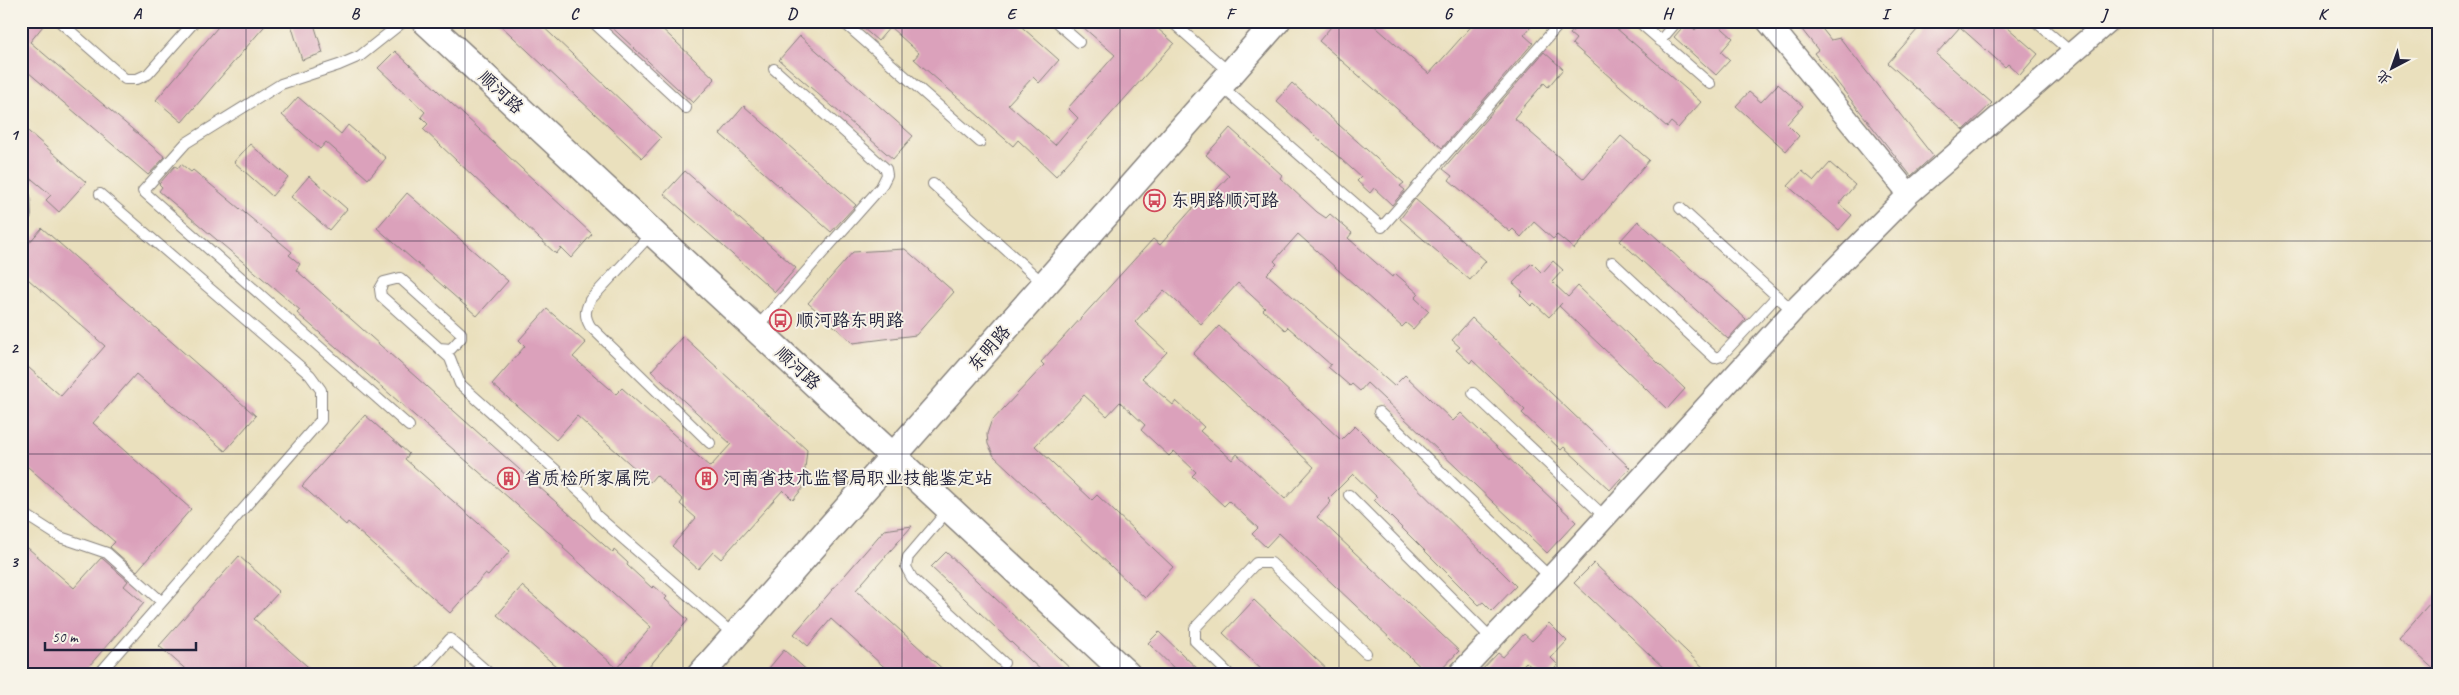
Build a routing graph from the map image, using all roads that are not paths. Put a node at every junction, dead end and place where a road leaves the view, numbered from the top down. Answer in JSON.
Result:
{"nodes":[{"id":1,"x":59,"y":21,"type":"edge"},
{"id":2,"x":195,"y":21,"type":"edge"},
{"id":3,"x":404,"y":21,"type":"edge"},
{"id":4,"x":425,"y":21,"type":"edge"},
{"id":5,"x":592,"y":21,"type":"edge"},
{"id":6,"x":842,"y":21,"type":"edge"},
{"id":7,"x":1055,"y":21,"type":"edge"},
{"id":8,"x":1171,"y":21,"type":"edge"},
{"id":9,"x":1277,"y":21,"type":"edge"},
{"id":10,"x":1562,"y":21,"type":"edge"},
{"id":11,"x":1638,"y":21,"type":"edge"},
{"id":12,"x":1677,"y":21,"type":"edge"},
{"id":13,"x":1767,"y":21,"type":"edge"},
{"id":14,"x":2035,"y":21,"type":"edge"},
{"id":15,"x":2109,"y":21,"type":"edge"},
{"id":16,"x":1660,"y":41,"type":"junction"},
{"id":17,"x":1079,"y":42,"type":"dead end"},
{"id":18,"x":2072,"y":53,"type":"junction"},
{"id":19,"x":774,"y":69,"type":"dead end"},
{"id":20,"x":1225,"y":80,"type":"junction"},
{"id":21,"x":1710,"y":84,"type":"dead end"},
{"id":22,"x":686,"y":108,"type":"dead end"},
{"id":23,"x":980,"y":142,"type":"dead end"},
{"id":24,"x":933,"y":184,"type":"dead end"},
{"id":25,"x":21,"y":193,"type":"edge"},
{"id":26,"x":100,"y":194,"type":"dead end"},
{"id":27,"x":1909,"y":194,"type":"junction"},
{"id":28,"x":1680,"y":208,"type":"dead end"},
{"id":29,"x":21,"y":220,"type":"edge"},
{"id":30,"x":652,"y":233,"type":"junction"},
{"id":31,"x":1612,"y":262,"type":"dead end"},
{"id":32,"x":1045,"y":285,"type":"junction"},
{"id":33,"x":1777,"y":296,"type":"junction"},
{"id":34,"x":1793,"y":311,"type":"junction"},
{"id":35,"x":755,"y":329,"type":"junction"},
{"id":36,"x":439,"y":348,"type":"junction"},
{"id":37,"x":1473,"y":393,"type":"dead end"},
{"id":38,"x":1378,"y":412,"type":"dead end"},
{"id":39,"x":409,"y":426,"type":"dead end"},
{"id":40,"x":710,"y":443,"type":"dead end"},
{"id":41,"x":893,"y":457,"type":"junction"},
{"id":42,"x":1349,"y":495,"type":"dead end"},
{"id":43,"x":949,"y":509,"type":"junction"},
{"id":44,"x":21,"y":512,"type":"edge"},
{"id":45,"x":1605,"y":518,"type":"junction"},
{"id":46,"x":1550,"y":577,"type":"junction"},
{"id":47,"x":162,"y":602,"type":"junction"},
{"id":48,"x":735,"y":636,"type":"junction"},
{"id":49,"x":1492,"y":639,"type":"junction"},
{"id":50,"x":1366,"y":653,"type":"dead end"},
{"id":51,"x":1004,"y":663,"type":"dead end"},
{"id":52,"x":99,"y":674,"type":"edge"},
{"id":53,"x":419,"y":674,"type":"edge"},
{"id":54,"x":490,"y":674,"type":"edge"},
{"id":55,"x":701,"y":674,"type":"edge"},
{"id":56,"x":1127,"y":674,"type":"edge"},
{"id":57,"x":1230,"y":674,"type":"edge"},
{"id":58,"x":1459,"y":674,"type":"edge"}],
"edges":[{"from":1,"to":2,"type":"lane"},
{"from":3,"to":39,"type":"lane"},
{"from":4,"to":30,"type":"street","name":"顺河路"},
{"from":5,"to":22,"type":"lane"},
{"from":6,"to":23,"type":"lane"},
{"from":7,"to":17,"type":"lane"},
{"from":8,"to":20,"type":"lane"},
{"from":9,"to":20,"type":"street","name":"东明路"},
{"from":10,"to":20,"type":"lane"},
{"from":11,"to":16,"type":"lane"},
{"from":12,"to":16,"type":"lane"},
{"from":13,"to":27,"type":"street"},
{"from":14,"to":18,"type":"lane"},
{"from":15,"to":18,"type":"street"},
{"from":16,"to":21,"type":"lane"},
{"from":18,"to":27,"type":"street"},
{"from":19,"to":35,"type":"lane"},
{"from":20,"to":32,"type":"street","name":"东明路"},
{"from":24,"to":32,"type":"lane"},
{"from":25,"to":29,"type":"lane"},
{"from":26,"to":47,"type":"lane"},
{"from":27,"to":34,"type":"street"},
{"from":28,"to":33,"type":"lane"},
{"from":30,"to":35,"type":"street","name":"顺河路"},
{"from":30,"to":40,"type":"lane"},
{"from":31,"to":33,"type":"lane"},
{"from":32,"to":41,"type":"street","name":"东明路"},
{"from":33,"to":34,"type":"lane"},
{"from":34,"to":45,"type":"street"},
{"from":35,"to":41,"type":"street","name":"顺河路"},
{"from":36,"to":36,"type":"lane"},
{"from":36,"to":48,"type":"lane"},
{"from":37,"to":45,"type":"lane"},
{"from":38,"to":46,"type":"lane"},
{"from":41,"to":43,"type":"street","name":"顺河路"},
{"from":41,"to":48,"type":"street","name":"东明路"},
{"from":42,"to":49,"type":"lane"},
{"from":43,"to":51,"type":"lane"},
{"from":43,"to":56,"type":"street","name":"顺河路"},
{"from":44,"to":47,"type":"lane"},
{"from":45,"to":46,"type":"street"},
{"from":46,"to":49,"type":"street"},
{"from":47,"to":52,"type":"lane"},
{"from":48,"to":55,"type":"street","name":"东明路"},
{"from":49,"to":58,"type":"street"},
{"from":50,"to":57,"type":"lane"},
{"from":53,"to":54,"type":"lane"}]}
